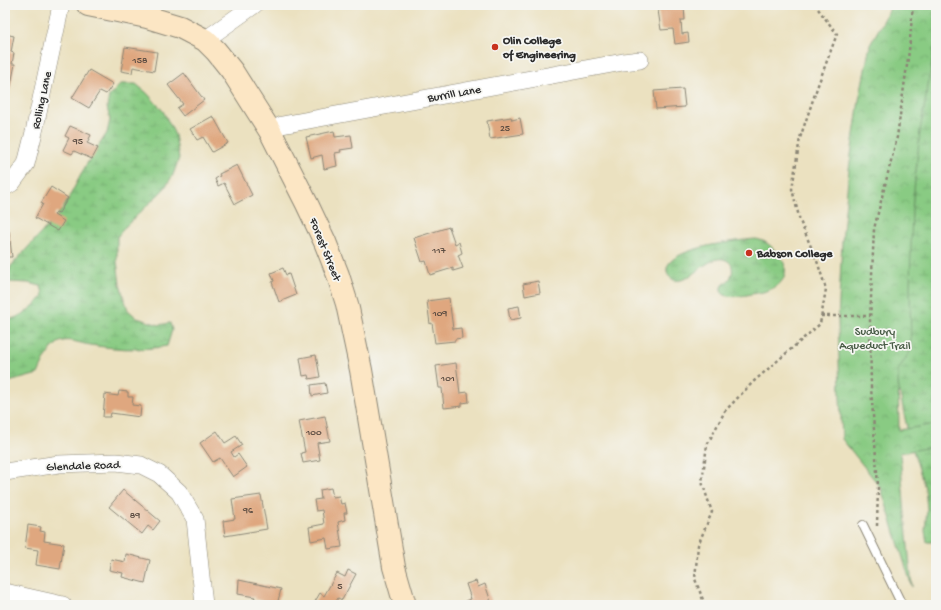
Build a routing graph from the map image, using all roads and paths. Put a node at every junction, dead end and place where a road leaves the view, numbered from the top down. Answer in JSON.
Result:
{"nodes":[{"id":1,"x":61,"y":5,"type":"edge"},
{"id":2,"x":88,"y":5,"type":"edge"},
{"id":3,"x":254,"y":5,"type":"edge"},
{"id":4,"x":815,"y":5,"type":"edge"},
{"id":5,"x":913,"y":5,"type":"edge"},
{"id":6,"x":921,"y":5,"type":"edge"},
{"id":7,"x":205,"y":40,"type":"junction"},
{"id":8,"x":640,"y":60,"type":"dead end"},
{"id":9,"x":270,"y":131,"type":"junction"},
{"id":10,"x":5,"y":187,"type":"edge"},
{"id":11,"x":821,"y":316,"type":"junction"},
{"id":12,"x":870,"y":316,"type":"junction"},
{"id":13,"x":5,"y":472,"type":"edge"},
{"id":14,"x":863,"y":525,"type":"dead end"},
{"id":15,"x":877,"y":553,"type":"junction"},
{"id":16,"x":5,"y":592,"type":"edge"},
{"id":17,"x":63,"y":605,"type":"edge"},
{"id":18,"x":204,"y":605,"type":"edge"},
{"id":19,"x":405,"y":605,"type":"edge"},
{"id":20,"x":705,"y":605,"type":"edge"},
{"id":21,"x":902,"y":605,"type":"edge"}],
"edges":[{"from":1,"to":10,"type":"street","name":"Rolling Lane"},
{"from":2,"to":7,"type":"street","name":"Forest Street"},
{"from":3,"to":7,"type":"street"},
{"from":4,"to":11,"type":"path"},
{"from":5,"to":6,"type":"path"},
{"from":5,"to":12,"type":"path"},
{"from":7,"to":9,"type":"street","name":"Forest Street"},
{"from":8,"to":9,"type":"street","name":"Burrill Lane"},
{"from":9,"to":19,"type":"street","name":"Forest Street"},
{"from":11,"to":12,"type":"path"},
{"from":11,"to":20,"type":"path"},
{"from":12,"to":15,"type":"path"},
{"from":13,"to":18,"type":"street","name":"Glendale Road"},
{"from":14,"to":15,"type":"lane"},
{"from":15,"to":21,"type":"lane"},
{"from":16,"to":17,"type":"street"}]}
